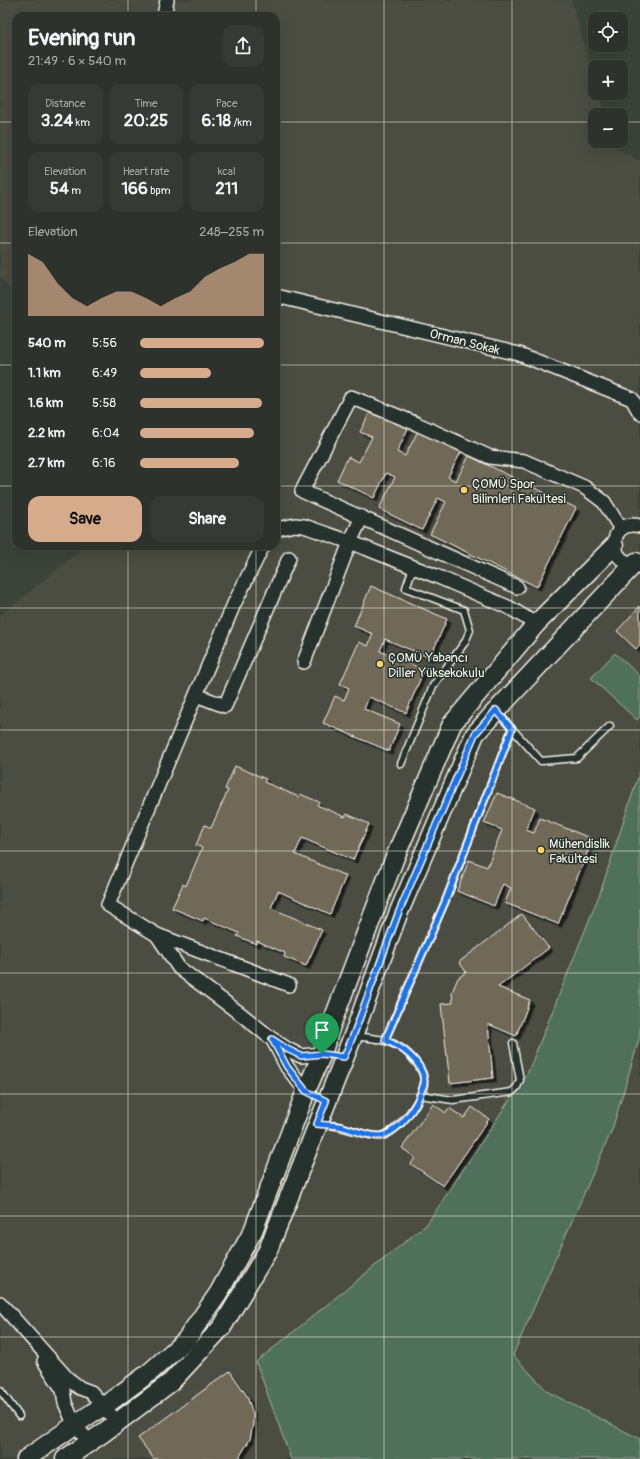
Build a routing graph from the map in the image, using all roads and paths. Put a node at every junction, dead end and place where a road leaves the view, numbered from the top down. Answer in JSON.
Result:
{"nodes":[{"id":1,"x":167,"y":0,"type":"edge"},
{"id":2,"x":165,"y":12,"type":"edge"},
{"id":3,"x":280,"y":297,"type":"edge"},
{"id":4,"x":640,"y":413,"type":"edge"},
{"id":5,"x":362,"y":517,"type":"junction"},
{"id":6,"x":640,"y":526,"type":"edge"},
{"id":7,"x":280,"y":529,"type":"edge"},
{"id":8,"x":621,"y":529,"type":"junction"},
{"id":9,"x":350,"y":542,"type":"junction"},
{"id":10,"x":614,"y":546,"type":"junction"},
{"id":11,"x":261,"y":550,"type":"edge"},
{"id":12,"x":289,"y":558,"type":"dead end"},
{"id":13,"x":638,"y":562,"type":"edge"},
{"id":14,"x":413,"y":567,"type":"junction"},
{"id":15,"x":517,"y":586,"type":"dead end"},
{"id":16,"x":536,"y":624,"type":"junction"},
{"id":17,"x":304,"y":662,"type":"dead end"},
{"id":18,"x":196,"y":695,"type":"junction"},
{"id":19,"x":496,"y":710,"type":"junction"},
{"id":20,"x":610,"y":726,"type":"dead end"},
{"id":21,"x":512,"y":729,"type":"junction"},
{"id":22,"x":401,"y":764,"type":"dead end"},
{"id":23,"x":157,"y":935,"type":"junction"},
{"id":24,"x":289,"y":985,"type":"dead end"},
{"id":25,"x":353,"y":1036,"type":"junction"},
{"id":26,"x":272,"y":1039,"type":"junction"},
{"id":27,"x":385,"y":1040,"type":"junction"},
{"id":28,"x":513,"y":1043,"type":"dead end"},
{"id":29,"x":322,"y":1054,"type":"junction"},
{"id":30,"x":344,"y":1057,"type":"junction"},
{"id":31,"x":306,"y":1091,"type":"junction"},
{"id":32,"x":420,"y":1096,"type":"junction"},
{"id":33,"x":326,"y":1101,"type":"junction"},
{"id":34,"x":317,"y":1124,"type":"junction"},
{"id":35,"x":0,"y":1303,"type":"edge"},
{"id":36,"x":0,"y":1311,"type":"edge"},
{"id":37,"x":0,"y":1390,"type":"edge"},
{"id":38,"x":103,"y":1407,"type":"junction"},
{"id":39,"x":19,"y":1416,"type":"dead end"},
{"id":40,"x":117,"y":1422,"type":"junction"},
{"id":41,"x":75,"y":1426,"type":"junction"},
{"id":42,"x":90,"y":1442,"type":"junction"},
{"id":43,"x":26,"y":1459,"type":"edge"},
{"id":44,"x":65,"y":1459,"type":"edge"}],
"edges":[{"from":1,"to":2,"type":"street"},
{"from":3,"to":4,"type":"street","name":"Orman Sokak"},
{"from":5,"to":8,"type":"street"},
{"from":5,"to":9,"type":"street"},
{"from":5,"to":15,"type":"street"},
{"from":6,"to":8,"type":"street"},
{"from":7,"to":9,"type":"street"},
{"from":8,"to":10,"type":"street"},
{"from":9,"to":14,"type":"street"},
{"from":9,"to":17,"type":"street"},
{"from":10,"to":13,"type":"street"},
{"from":10,"to":16,"type":"street"},
{"from":11,"to":18,"type":"street"},
{"from":12,"to":18,"type":"street"},
{"from":13,"to":19,"type":"street"},
{"from":14,"to":16,"type":"street"},
{"from":14,"to":22,"type":"lane"},
{"from":16,"to":29,"type":"street"},
{"from":18,"to":23,"type":"street"},
{"from":19,"to":21,"type":"lane"},
{"from":19,"to":25,"type":"street"},
{"from":20,"to":21,"type":"lane"},
{"from":21,"to":27,"type":"lane"},
{"from":23,"to":24,"type":"street"},
{"from":23,"to":26,"type":"street"},
{"from":25,"to":27,"type":"lane"},
{"from":25,"to":30,"type":"street"},
{"from":26,"to":29,"type":"street"},
{"from":26,"to":31,"type":"street"},
{"from":27,"to":32,"type":"lane"},
{"from":28,"to":32,"type":"lane"},
{"from":29,"to":30,"type":"street"},
{"from":29,"to":31,"type":"street"},
{"from":30,"to":33,"type":"street"},
{"from":31,"to":33,"type":"street"},
{"from":31,"to":38,"type":"street"},
{"from":32,"to":34,"type":"lane"},
{"from":33,"to":34,"type":"street"},
{"from":34,"to":40,"type":"street"},
{"from":35,"to":38,"type":"street"},
{"from":36,"to":41,"type":"street"},
{"from":37,"to":39,"type":"lane"},
{"from":38,"to":40,"type":"street"},
{"from":38,"to":41,"type":"street"},
{"from":40,"to":42,"type":"street"},
{"from":41,"to":42,"type":"street"},
{"from":41,"to":43,"type":"street"},
{"from":42,"to":44,"type":"street"}]}
